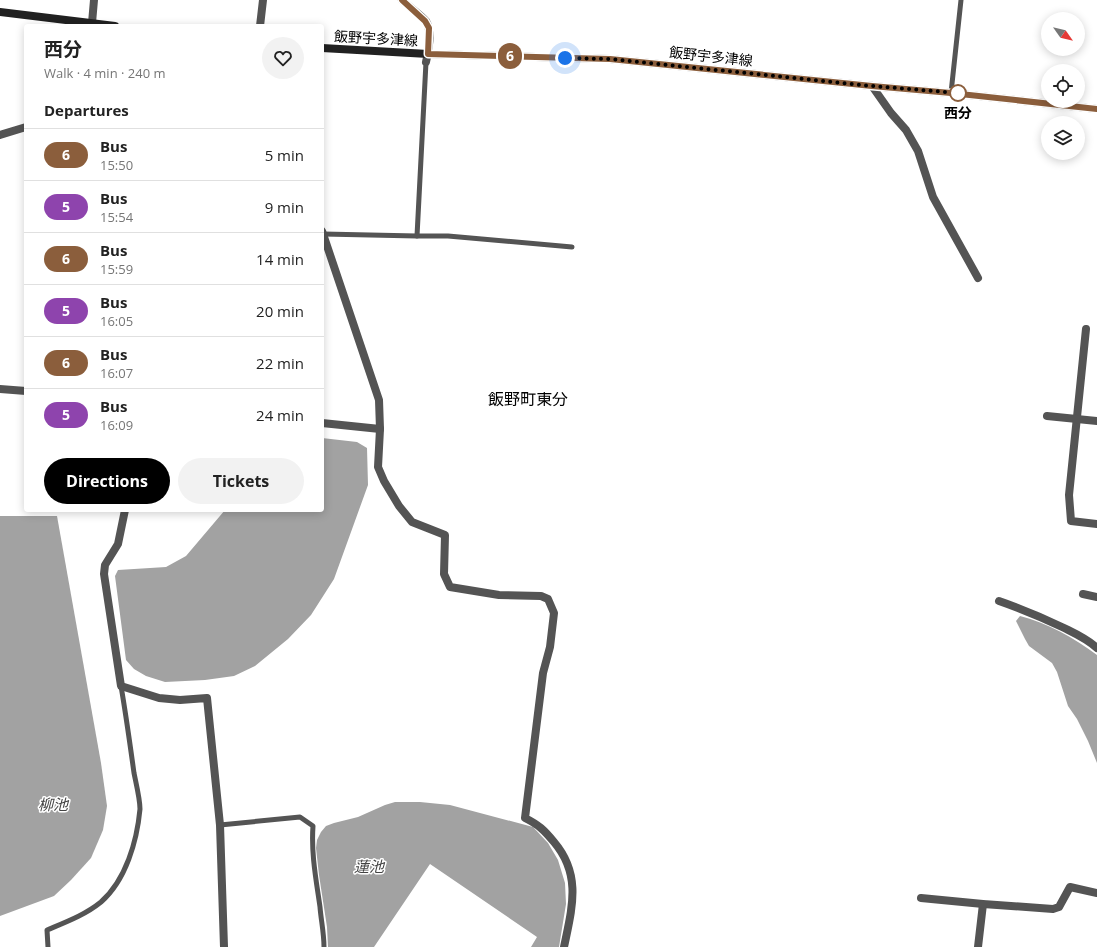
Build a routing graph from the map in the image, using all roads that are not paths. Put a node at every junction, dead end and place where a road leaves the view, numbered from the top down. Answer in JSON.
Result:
{"nodes":[{"id":1,"x":94,"y":0,"type":"edge"},
{"id":2,"x":263,"y":0,"type":"edge"},
{"id":3,"x":402,"y":0,"type":"edge"},
{"id":4,"x":961,"y":0,"type":"edge"},
{"id":5,"x":0,"y":12,"type":"edge"},
{"id":6,"x":92,"y":23,"type":"junction"},
{"id":7,"x":100,"y":24,"type":"edge"},
{"id":8,"x":260,"y":24,"type":"edge"},
{"id":9,"x":324,"y":48,"type":"edge"},
{"id":10,"x":427,"y":58,"type":"junction"},
{"id":11,"x":872,"y":86,"type":"junction"},
{"id":12,"x":951,"y":93,"type":"junction"},
{"id":13,"x":1097,"y":108,"type":"edge"},
{"id":14,"x":24,"y":128,"type":"edge"},
{"id":15,"x":0,"y":134,"type":"edge"},
{"id":16,"x":324,"y":233,"type":"edge"},
{"id":17,"x":417,"y":236,"type":"junction"},
{"id":18,"x":324,"y":239,"type":"edge"},
{"id":19,"x":572,"y":247,"type":"dead end"},
{"id":20,"x":978,"y":278,"type":"dead end"},
{"id":21,"x":1086,"y":329,"type":"dead end"},
{"id":22,"x":0,"y":389,"type":"edge"},
{"id":23,"x":24,"y":391,"type":"edge"},
{"id":24,"x":1047,"y":416,"type":"dead end"},
{"id":25,"x":1076,"y":418,"type":"junction"},
{"id":26,"x":1097,"y":420,"type":"edge"},
{"id":27,"x":324,"y":423,"type":"edge"},
{"id":28,"x":380,"y":429,"type":"junction"},
{"id":29,"x":125,"y":512,"type":"edge"},
{"id":30,"x":1097,"y":524,"type":"edge"},
{"id":31,"x":1084,"y":594,"type":"dead end"},
{"id":32,"x":1097,"y":597,"type":"edge"},
{"id":33,"x":999,"y":601,"type":"dead end"},
{"id":34,"x":1097,"y":648,"type":"edge"},
{"id":35,"x":121,"y":686,"type":"junction"},
{"id":36,"x":220,"y":825,"type":"junction"},
{"id":37,"x":1097,"y":894,"type":"edge"},
{"id":38,"x":921,"y":898,"type":"dead end"},
{"id":39,"x":983,"y":904,"type":"junction"},
{"id":40,"x":48,"y":947,"type":"edge"},
{"id":41,"x":224,"y":947,"type":"edge"},
{"id":42,"x":324,"y":947,"type":"edge"},
{"id":43,"x":564,"y":947,"type":"edge"},
{"id":44,"x":978,"y":947,"type":"edge"}],
"edges":[{"from":1,"to":6,"type":"street"},
{"from":2,"to":8,"type":"street"},
{"from":3,"to":10,"type":"street"},
{"from":4,"to":12,"type":"lane"},
{"from":5,"to":6,"type":"main road"},
{"from":6,"to":7,"type":"main road"},
{"from":9,"to":10,"type":"main road","name":"飯野宇多津線"},
{"from":10,"to":11,"type":"main road","name":"飯野宇多津線"},
{"from":10,"to":17,"type":"lane"},
{"from":11,"to":12,"type":"main road","name":"飯野宇多津線"},
{"from":11,"to":20,"type":"street"},
{"from":12,"to":13,"type":"main road","name":"飯野宇多津線"},
{"from":14,"to":15,"type":"street"},
{"from":16,"to":17,"type":"lane"},
{"from":17,"to":19,"type":"lane"},
{"from":18,"to":28,"type":"street"},
{"from":21,"to":25,"type":"street"},
{"from":22,"to":23,"type":"street"},
{"from":24,"to":25,"type":"street"},
{"from":25,"to":26,"type":"street"},
{"from":25,"to":30,"type":"street"},
{"from":27,"to":28,"type":"street"},
{"from":28,"to":43,"type":"street"},
{"from":29,"to":35,"type":"street"},
{"from":31,"to":32,"type":"street"},
{"from":33,"to":34,"type":"street"},
{"from":35,"to":36,"type":"street"},
{"from":35,"to":40,"type":"lane"},
{"from":36,"to":41,"type":"street"},
{"from":36,"to":42,"type":"lane"},
{"from":37,"to":39,"type":"street"},
{"from":38,"to":39,"type":"street"},
{"from":39,"to":44,"type":"street"}]}
